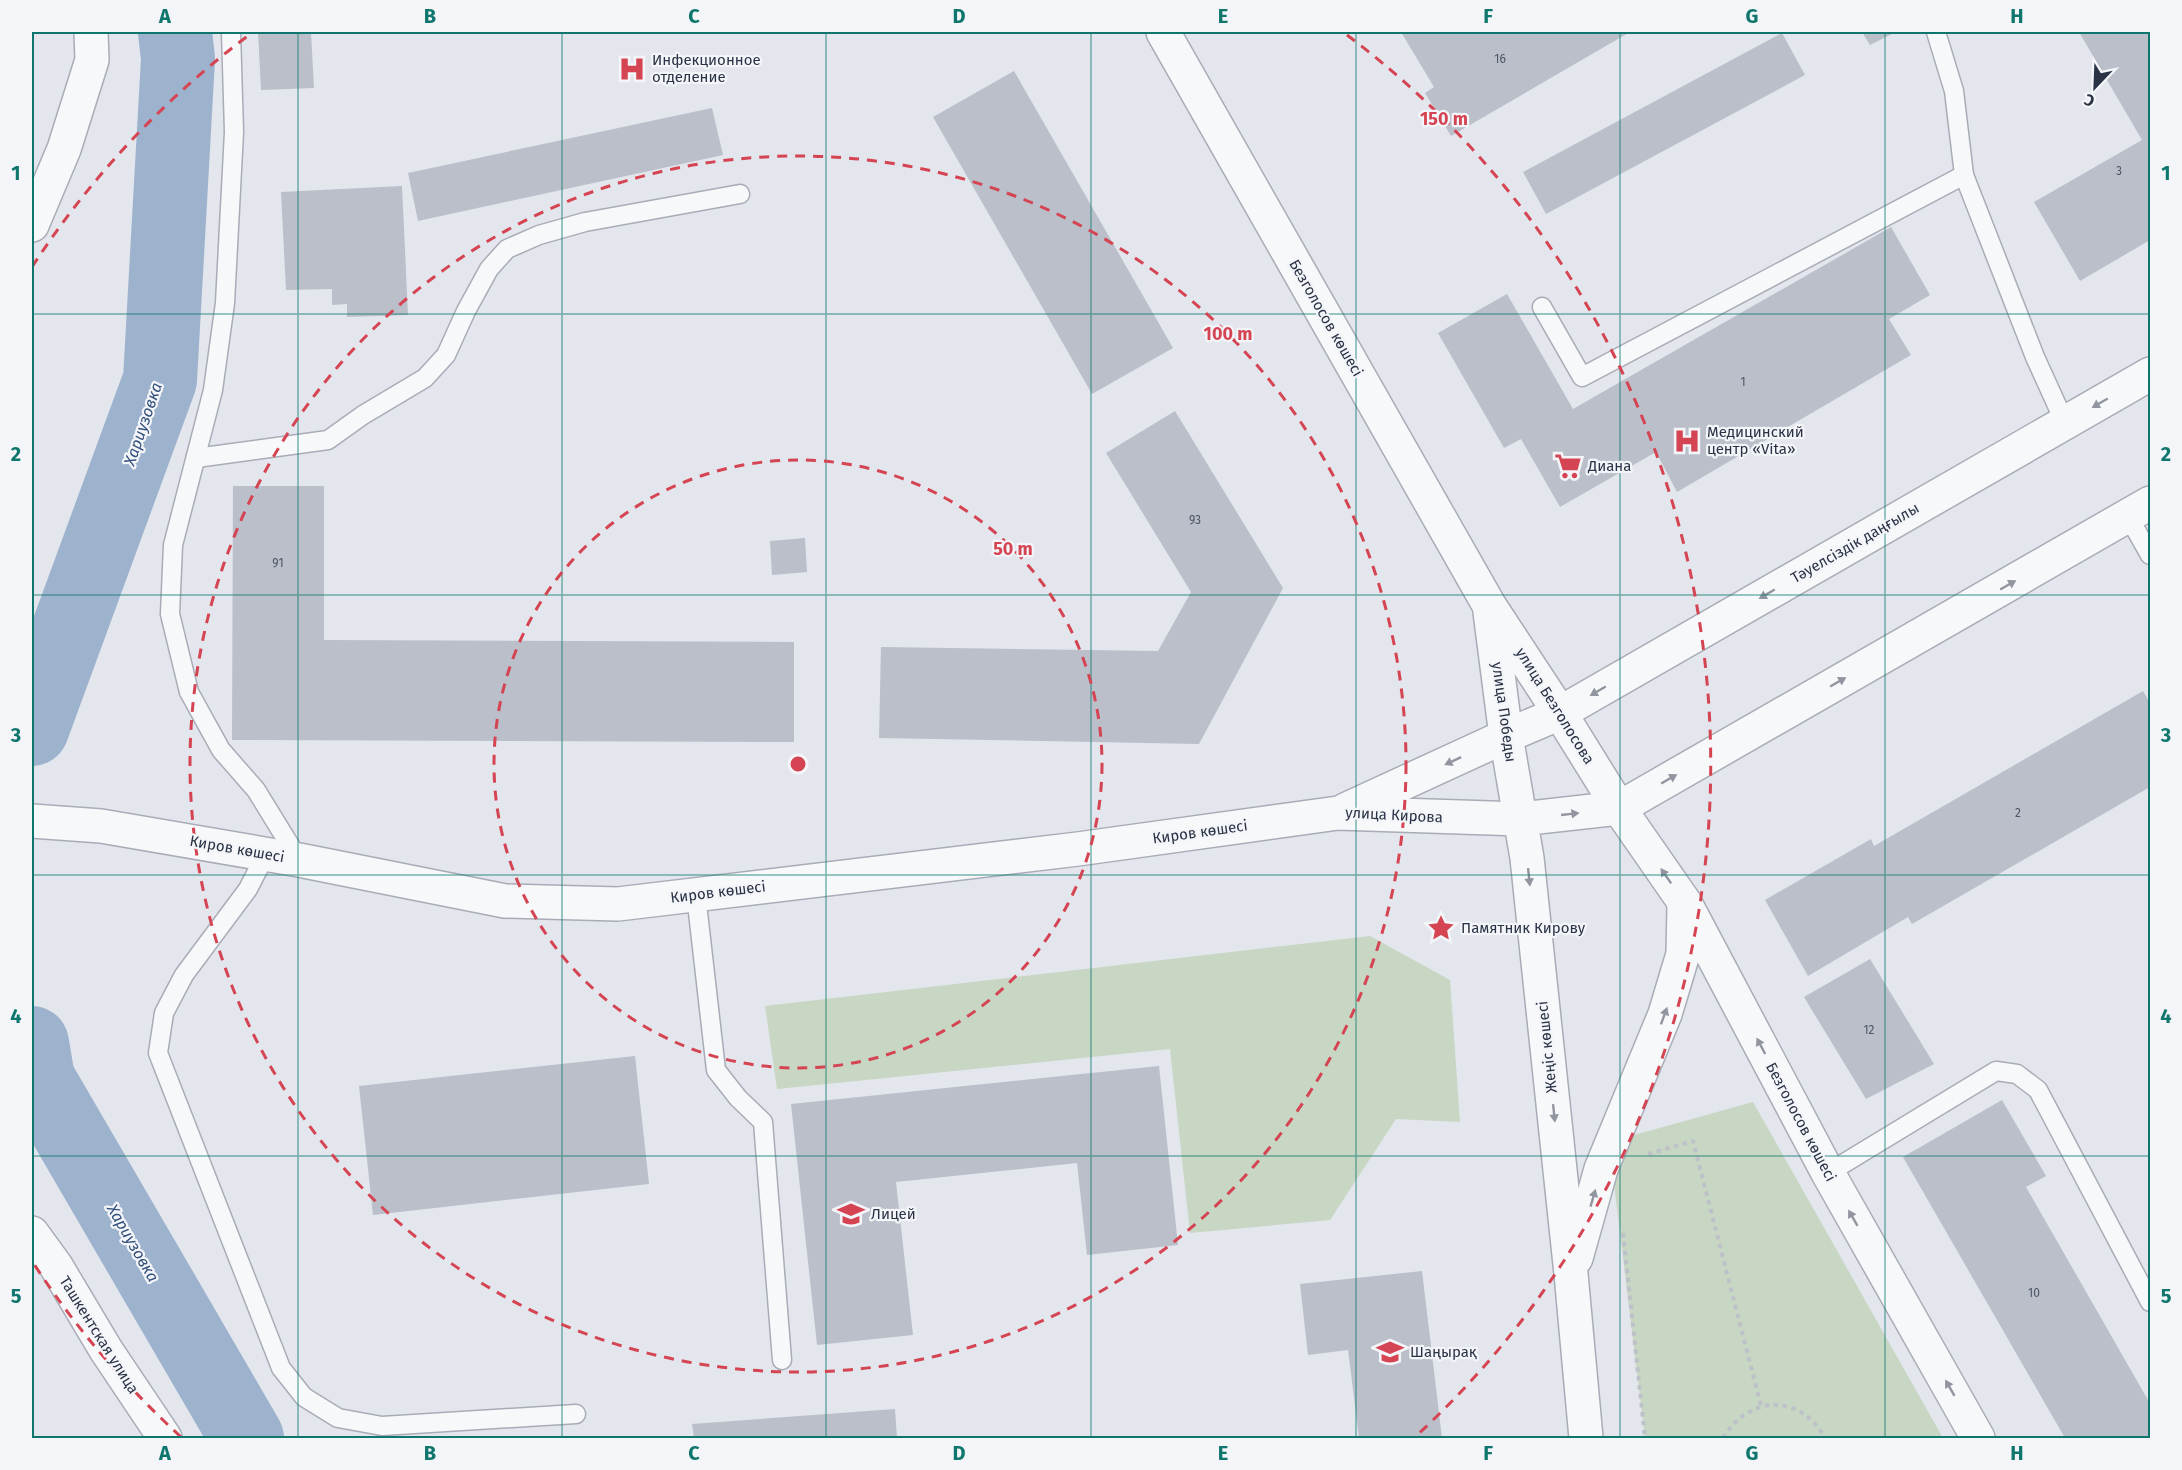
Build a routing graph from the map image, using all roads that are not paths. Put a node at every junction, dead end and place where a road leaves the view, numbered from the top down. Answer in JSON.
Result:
{"nodes":[{"id":1,"x":91,"y":32,"type":"edge"},
{"id":2,"x":231,"y":32,"type":"edge"},
{"id":3,"x":1163,"y":32,"type":"edge"},
{"id":4,"x":1936,"y":32,"type":"edge"},
{"id":5,"x":1964,"y":175,"type":"junction"},
{"id":6,"x":740,"y":194,"type":"dead end"},
{"id":7,"x":32,"y":225,"type":"edge"},
{"id":8,"x":1542,"y":307,"type":"dead end"},
{"id":9,"x":2151,"y":374,"type":"edge"},
{"id":10,"x":2065,"y":423,"type":"junction"},
{"id":11,"x":196,"y":458,"type":"junction"},
{"id":12,"x":2139,"y":510,"type":"edge"},
{"id":13,"x":2151,"y":555,"type":"edge"},
{"id":14,"x":1490,"y":605,"type":"junction"},
{"id":15,"x":1560,"y":713,"type":"junction"},
{"id":16,"x":1506,"y":736,"type":"junction"},
{"id":17,"x":1619,"y":808,"type":"junction"},
{"id":18,"x":1338,"y":813,"type":"junction"},
{"id":19,"x":1521,"y":819,"type":"junction"},
{"id":20,"x":32,"y":821,"type":"edge"},
{"id":21,"x":266,"y":854,"type":"junction"},
{"id":22,"x":299,"y":860,"type":"junction"},
{"id":23,"x":696,"y":895,"type":"junction"},
{"id":24,"x":1684,"y":903,"type":"junction"},
{"id":25,"x":1828,"y":1173,"type":"junction"},
{"id":26,"x":32,"y":1233,"type":"edge"},
{"id":27,"x":1571,"y":1274,"type":"junction"},
{"id":28,"x":2151,"y":1302,"type":"edge"},
{"id":29,"x":782,"y":1360,"type":"dead end"},
{"id":30,"x":576,"y":1414,"type":"dead end"},
{"id":31,"x":165,"y":1438,"type":"edge"},
{"id":32,"x":1586,"y":1438,"type":"edge"},
{"id":33,"x":1978,"y":1438,"type":"edge"}],
"edges":[{"from":1,"to":7,"type":"street"},
{"from":2,"to":11,"type":"lane"},
{"from":3,"to":14,"type":"street","name":"Безголосов көшесі"},
{"from":4,"to":5,"type":"lane"},
{"from":5,"to":8,"type":"lane"},
{"from":5,"to":10,"type":"lane"},
{"from":6,"to":11,"type":"lane"},
{"from":9,"to":10,"type":"street","name":"Тәуелсіздік даңғылы","one_way":true},
{"from":10,"to":15,"type":"street","name":"Тәуелсіздік даңғылы","one_way":true},
{"from":11,"to":22,"type":"lane"},
{"from":12,"to":13,"type":"lane"},
{"from":17,"to":12,"type":"street","one_way":true},
{"from":14,"to":15,"type":"street","name":"улица Безголосова"},
{"from":14,"to":16,"type":"street","name":"улица Победы"},
{"from":15,"to":16,"type":"street","name":"Тәуелсіздік даңғылы"},
{"from":15,"to":17,"type":"street","name":"улица Безголосова"},
{"from":16,"to":18,"type":"street","name":"улица Кирова","one_way":true},
{"from":16,"to":19,"type":"street","name":"улица Победы"},
{"from":19,"to":17,"type":"street","name":"улица Кирова","one_way":true},
{"from":24,"to":17,"type":"street","name":"Безголосов көшесі","one_way":true},
{"from":18,"to":19,"type":"street","name":"улица Кирова"},
{"from":18,"to":23,"type":"street","name":"Киров көшесі"},
{"from":19,"to":27,"type":"street","name":"Жеңіс көшесі","one_way":true},
{"from":20,"to":21,"type":"street","name":"Киров көшесі"},
{"from":21,"to":22,"type":"street","name":"Киров көшесі"},
{"from":21,"to":30,"type":"lane"},
{"from":22,"to":23,"type":"street","name":"Киров көшесі"},
{"from":23,"to":29,"type":"lane"},
{"from":25,"to":24,"type":"street","name":"Безголосов көшесі","one_way":true},
{"from":27,"to":24,"type":"street","name":"Жеңіс көшесі","one_way":true},
{"from":25,"to":28,"type":"lane"},
{"from":33,"to":25,"type":"street","name":"Безголосов көшесі","one_way":true},
{"from":26,"to":31,"type":"street","name":"Ташкентская улица"},
{"from":27,"to":32,"type":"street","name":"Жеңіс көшесі"}]}
